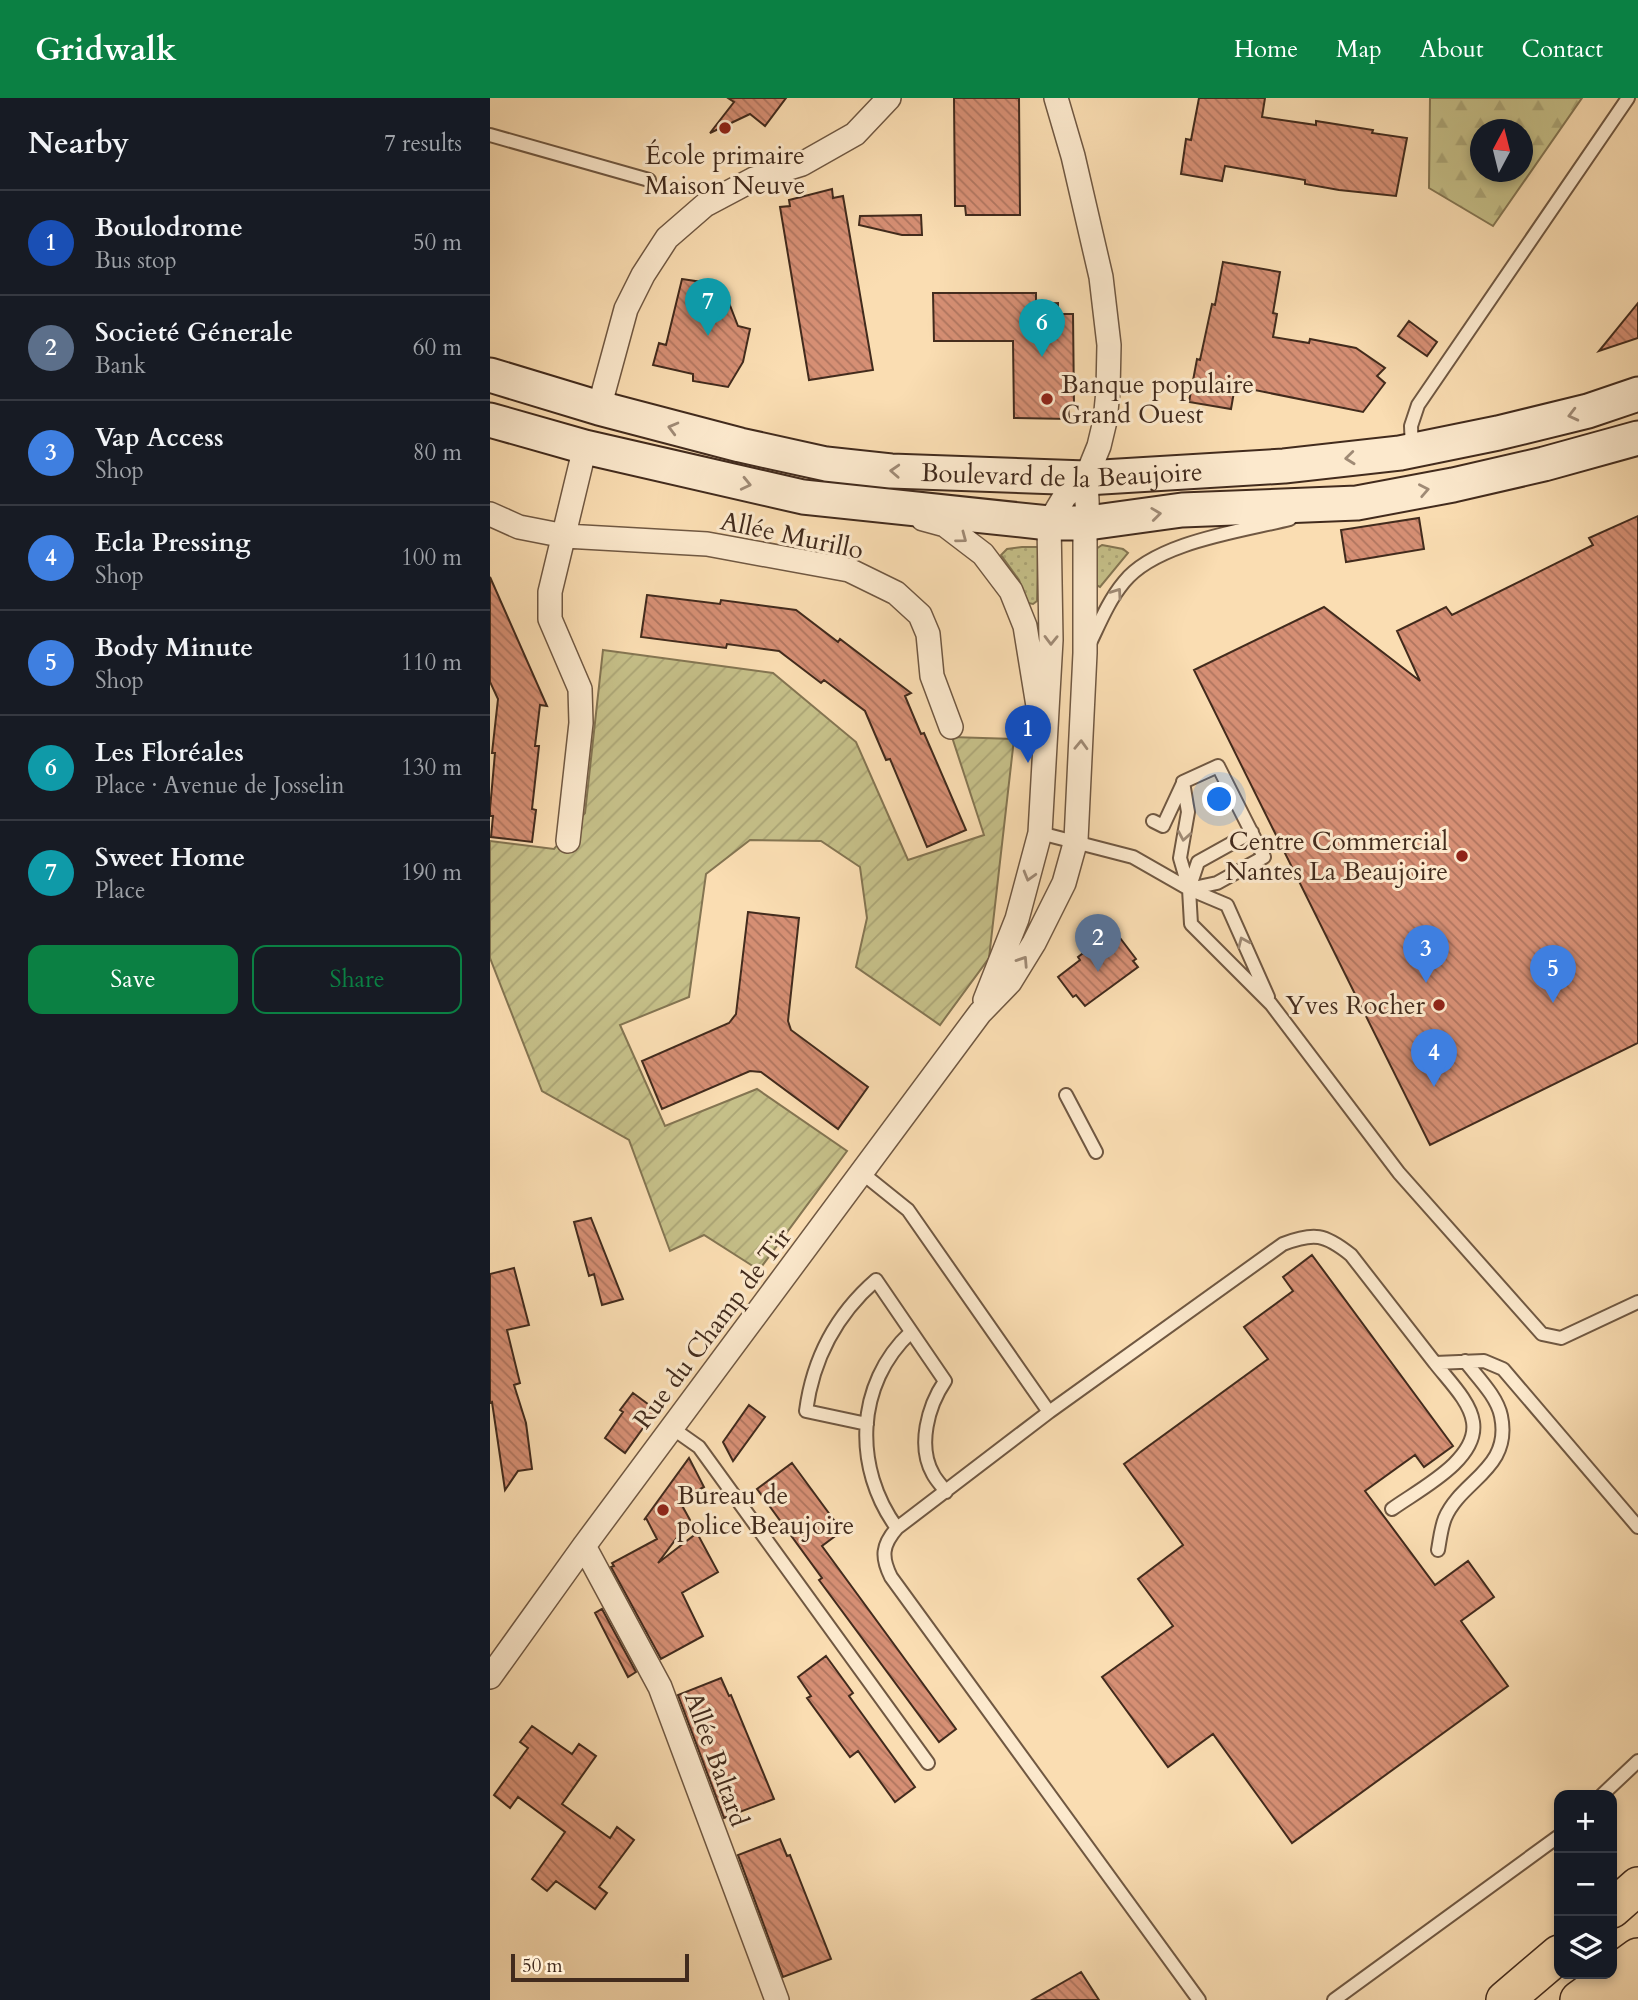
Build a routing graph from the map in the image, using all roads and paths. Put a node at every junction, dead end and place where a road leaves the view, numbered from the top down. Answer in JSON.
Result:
{"nodes":[{"id":1,"x":888,"y":98,"type":"edge"},
{"id":2,"x":1056,"y":98,"type":"edge"},
{"id":3,"x":1628,"y":98,"type":"edge"},
{"id":4,"x":490,"y":135,"type":"edge"},
{"id":5,"x":649,"y":180,"type":"dead end"},
{"id":6,"x":490,"y":375,"type":"edge"},
{"id":7,"x":1638,"y":394,"type":"edge"},
{"id":8,"x":599,"y":408,"type":"junction"},
{"id":9,"x":490,"y":420,"type":"edge"},
{"id":10,"x":1638,"y":438,"type":"edge"},
{"id":11,"x":586,"y":447,"type":"junction"},
{"id":12,"x":1412,"y":450,"type":"junction"},
{"id":13,"x":1086,"y":478,"type":"junction"},
{"id":14,"x":1357,"y":503,"type":"junction"},
{"id":15,"x":876,"y":506,"type":"junction"},
{"id":16,"x":490,"y":514,"type":"edge"},
{"id":17,"x":1049,"y":523,"type":"junction"},
{"id":18,"x":1088,"y":523,"type":"junction"},
{"id":19,"x":565,"y":536,"type":"junction"},
{"id":20,"x":1085,"y":653,"type":"junction"},
{"id":21,"x":951,"y":727,"type":"dead end"},
{"id":22,"x":1046,"y":760,"type":"junction"},
{"id":23,"x":1183,"y":782,"type":"junction"},
{"id":24,"x":1153,"y":821,"type":"dead end"},
{"id":25,"x":1252,"y":832,"type":"junction"},
{"id":26,"x":1040,"y":833,"type":"junction"},
{"id":27,"x":1076,"y":840,"type":"junction"},
{"id":28,"x":568,"y":841,"type":"dead end"},
{"id":29,"x":1189,"y":889,"type":"junction"},
{"id":30,"x":1271,"y":1004,"type":"junction"},
{"id":31,"x":980,"y":1013,"type":"junction"},
{"id":32,"x":1066,"y":1095,"type":"dead end"},
{"id":33,"x":1096,"y":1152,"type":"dead end"},
{"id":34,"x":862,"y":1173,"type":"junction"},
{"id":35,"x":1638,"y":1302,"type":"edge"},
{"id":36,"x":911,"y":1332,"type":"junction"},
{"id":37,"x":1465,"y":1362,"type":"junction"},
{"id":38,"x":1435,"y":1363,"type":"junction"},
{"id":39,"x":1049,"y":1412,"type":"junction"},
{"id":40,"x":867,"y":1424,"type":"junction"},
{"id":41,"x":672,"y":1428,"type":"junction"},
{"id":42,"x":946,"y":1492,"type":"junction"},
{"id":43,"x":1392,"y":1509,"type":"dead end"},
{"id":44,"x":1638,"y":1527,"type":"edge"},
{"id":45,"x":897,"y":1528,"type":"junction"},
{"id":46,"x":584,"y":1546,"type":"junction"},
{"id":47,"x":1438,"y":1550,"type":"dead end"},
{"id":48,"x":490,"y":1677,"type":"edge"},
{"id":49,"x":1638,"y":1761,"type":"edge"},
{"id":50,"x":928,"y":1763,"type":"dead end"},
{"id":51,"x":1607,"y":1790,"type":"edge"},
{"id":52,"x":1554,"y":1840,"type":"edge"},
{"id":53,"x":1638,"y":1886,"type":"edge"},
{"id":54,"x":1617,"y":1905,"type":"edge"},
{"id":55,"x":1638,"y":1913,"type":"edge"},
{"id":56,"x":1617,"y":1928,"type":"edge"},
{"id":57,"x":1638,"y":1957,"type":"edge"},
{"id":58,"x":1554,"y":1958,"type":"edge"},
{"id":59,"x":1554,"y":1969,"type":"edge"},
{"id":60,"x":1638,"y":1990,"type":"edge"},
{"id":61,"x":777,"y":2000,"type":"edge"},
{"id":62,"x":1199,"y":2000,"type":"edge"},
{"id":63,"x":1334,"y":2000,"type":"edge"},
{"id":64,"x":1506,"y":2000,"type":"edge"},
{"id":65,"x":1579,"y":2000,"type":"edge"},
{"id":66,"x":1624,"y":2000,"type":"edge"}],
"edges":[{"from":1,"to":8,"type":"street"},
{"from":2,"to":13,"type":"street"},
{"from":3,"to":12,"type":"lane"},
{"from":4,"to":5,"type":"lane"},
{"from":6,"to":8,"type":"main road","name":"Boulevard de la Beaujoire"},
{"from":7,"to":12,"type":"main road","name":"Boulevard de la Beaujoire","one_way":true},
{"from":13,"to":8,"type":"main road","name":"Boulevard de la Beaujoire","one_way":true},
{"from":9,"to":11,"type":"main road","name":"Boulevard de la Beaujoire"},
{"from":14,"to":10,"type":"main road","name":"Boulevard de la Beaujoire","one_way":true},
{"from":11,"to":15,"type":"main road","name":"Boulevard de la Beaujoire","one_way":true},
{"from":11,"to":19,"type":"street"},
{"from":12,"to":13,"type":"main road","name":"Boulevard de la Beaujoire","one_way":true},
{"from":13,"to":17,"type":"street"},
{"from":13,"to":18,"type":"street","name":"Rue du Champ de Tir"},
{"from":18,"to":14,"type":"main road","name":"Boulevard de la Beaujoire","one_way":true},
{"from":20,"to":14,"type":"lane","one_way":true},
{"from":15,"to":17,"type":"main road","name":"Boulevard de la Beaujoire"},
{"from":15,"to":22,"type":"street","name":"Rue du Champ de Tir","one_way":true},
{"from":16,"to":19,"type":"street","name":"Allée Murillo"},
{"from":17,"to":18,"type":"main road","name":"Boulevard de la Beaujoire"},
{"from":17,"to":22,"type":"street","name":"Rue du Champ de Tir","one_way":true},
{"from":18,"to":20,"type":"street","name":"Rue du Champ de Tir"},
{"from":19,"to":21,"type":"street","name":"Allée Murillo"},
{"from":19,"to":28,"type":"street"},
{"from":27,"to":20,"type":"street","name":"Rue du Champ de Tir","one_way":true},
{"from":22,"to":26,"type":"street","name":"Rue du Champ de Tir"},
{"from":23,"to":24,"type":"lane"},
{"from":23,"to":25,"type":"lane"},
{"from":23,"to":29,"type":"lane","one_way":true},
{"from":25,"to":29,"type":"lane"},
{"from":25,"to":29,"type":"lane"},
{"from":26,"to":27,"type":"lane"},
{"from":26,"to":31,"type":"street","name":"Rue du Champ de Tir","one_way":true},
{"from":27,"to":29,"type":"lane"},
{"from":31,"to":27,"type":"street","name":"Rue du Champ de Tir","one_way":true},
{"from":29,"to":30,"type":"lane"},
{"from":30,"to":29,"type":"lane","one_way":true},
{"from":30,"to":35,"type":"lane"},
{"from":31,"to":34,"type":"street","name":"Rue du Champ de Tir"},
{"from":32,"to":33,"type":"lane"},
{"from":34,"to":39,"type":"lane"},
{"from":34,"to":41,"type":"street","name":"Rue du Champ de Tir"},
{"from":36,"to":40,"type":"lane"},
{"from":36,"to":40,"type":"lane"},
{"from":36,"to":42,"type":"lane"},
{"from":37,"to":38,"type":"lane"},
{"from":37,"to":44,"type":"lane"},
{"from":37,"to":47,"type":"lane"},
{"from":38,"to":39,"type":"lane"},
{"from":38,"to":43,"type":"lane"},
{"from":39,"to":42,"type":"lane"},
{"from":40,"to":45,"type":"lane"},
{"from":41,"to":46,"type":"street","name":"Rue du Champ de Tir"},
{"from":41,"to":50,"type":"lane"},
{"from":42,"to":45,"type":"lane"},
{"from":45,"to":62,"type":"lane"},
{"from":46,"to":48,"type":"street","name":"Rue du Champ de Tir"},
{"from":46,"to":61,"type":"street","name":"Allée Baltard"},
{"from":49,"to":51,"type":"lane"},
{"from":52,"to":63,"type":"lane"},
{"from":53,"to":54,"type":"main road"},
{"from":55,"to":56,"type":"main road"},
{"from":57,"to":65,"type":"main road"},
{"from":58,"to":64,"type":"main road"},
{"from":59,"to":64,"type":"main road"},
{"from":60,"to":66,"type":"main road"}]}
